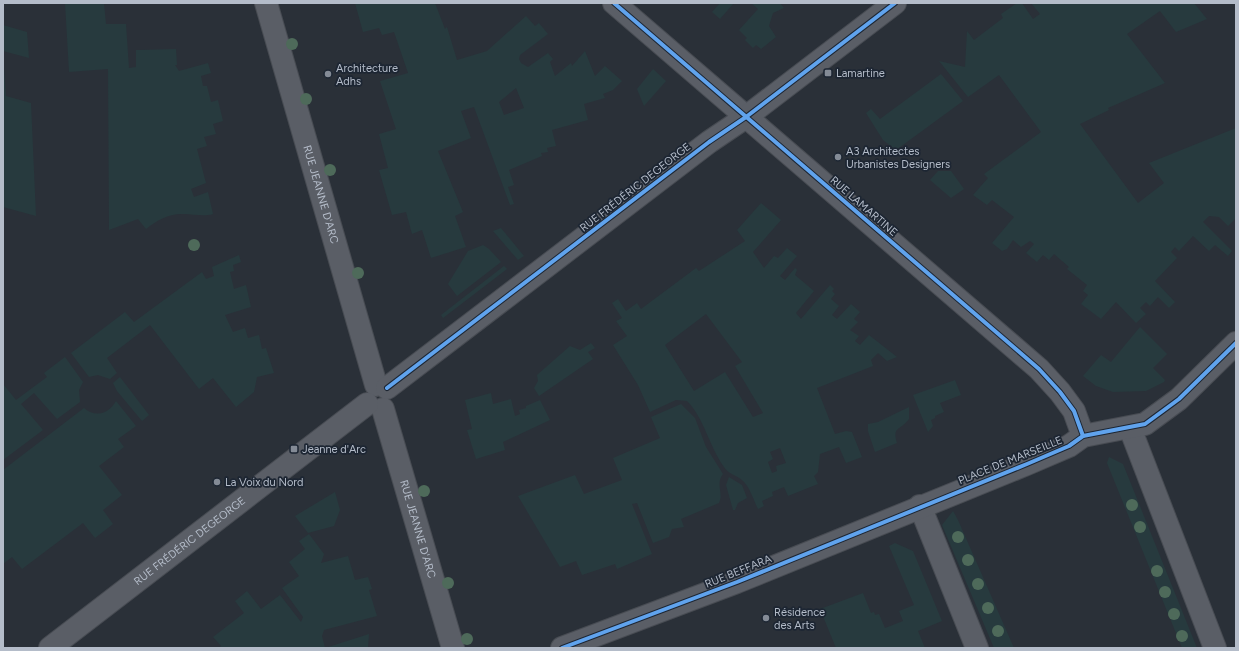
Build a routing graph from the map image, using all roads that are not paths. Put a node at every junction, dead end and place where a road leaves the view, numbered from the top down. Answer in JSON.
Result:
{"nodes":[{"id":1,"x":266,"y":3,"type":"edge"},
{"id":2,"x":614,"y":3,"type":"edge"},
{"id":3,"x":895,"y":3,"type":"edge"},
{"id":4,"x":746,"y":117,"type":"junction"},
{"id":5,"x":1236,"y":343,"type":"edge"},
{"id":6,"x":382,"y":387,"type":"junction"},
{"id":7,"x":375,"y":407,"type":"junction"},
{"id":8,"x":1130,"y":428,"type":"junction"},
{"id":9,"x":1083,"y":436,"type":"junction"},
{"id":10,"x":920,"y":506,"type":"junction"},
{"id":11,"x":50,"y":648,"type":"edge"},
{"id":12,"x":453,"y":648,"type":"edge"},
{"id":13,"x":562,"y":648,"type":"edge"},
{"id":14,"x":977,"y":648,"type":"edge"},
{"id":15,"x":1215,"y":648,"type":"edge"}],
"edges":[{"from":1,"to":6,"type":"street","name":"RUE JEANNE D'ARC"},
{"from":2,"to":4,"type":"street","name":"RUE LAMARTINE"},
{"from":3,"to":4,"type":"street","name":"RUE FRÉDÉRIC DEGEORGE"},
{"from":4,"to":6,"type":"street","name":"RUE FRÉDÉRIC DEGEORGE"},
{"from":4,"to":9,"type":"street","name":"RUE LAMARTINE"},
{"from":5,"to":8,"type":"street","name":"PLACE DE MARSEILLE"},
{"from":6,"to":7,"type":"street","name":"RUE JEANNE D'ARC"},
{"from":7,"to":11,"type":"street","name":"RUE FRÉDÉRIC DEGEORGE"},
{"from":7,"to":12,"type":"street","name":"RUE JEANNE D'ARC"},
{"from":8,"to":9,"type":"street","name":"PLACE DE MARSEILLE"},
{"from":8,"to":15,"type":"street"},
{"from":9,"to":10,"type":"street","name":"PLACE DE MARSEILLE"},
{"from":10,"to":13,"type":"street","name":"RUE BEFFARA"},
{"from":10,"to":14,"type":"street"}]}
